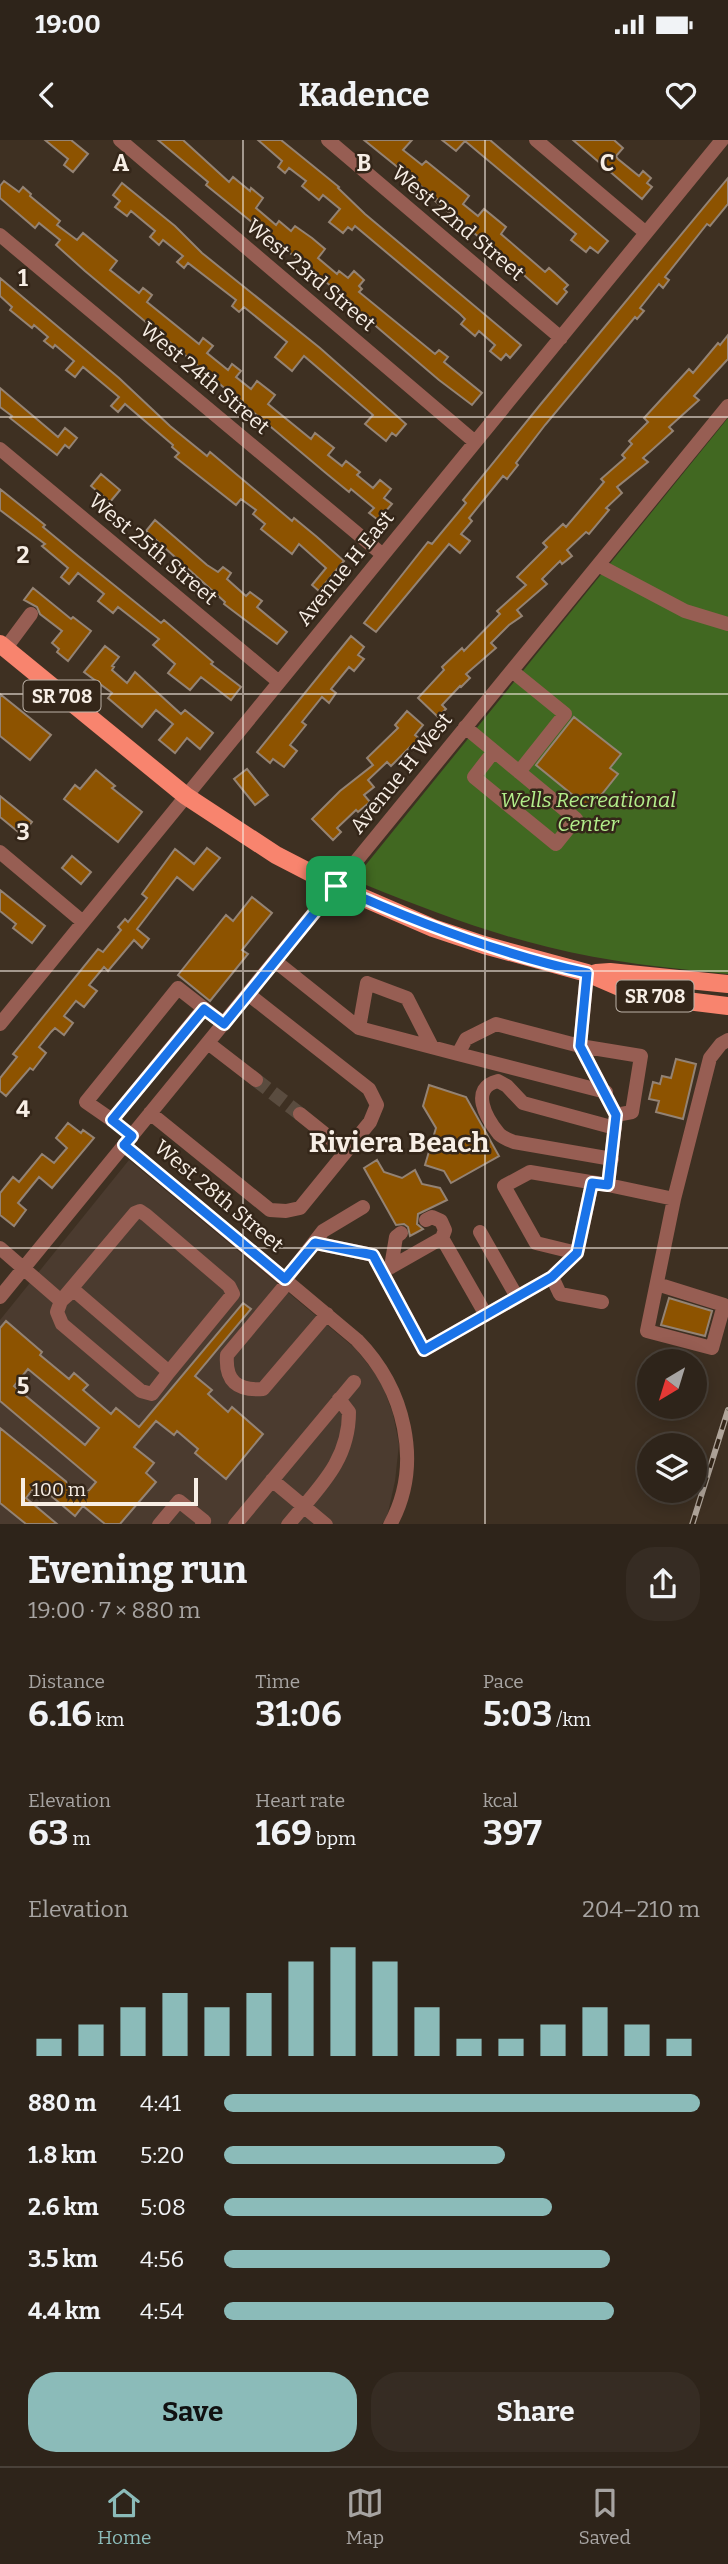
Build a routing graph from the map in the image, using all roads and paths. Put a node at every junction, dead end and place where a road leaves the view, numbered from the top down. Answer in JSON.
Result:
{"nodes":[{"id":1,"x":120,"y":140,"type":"edge"},
{"id":2,"x":328,"y":140,"type":"edge"},
{"id":3,"x":536,"y":140,"type":"edge"},
{"id":4,"x":722,"y":140,"type":"edge"},
{"id":5,"x":646,"y":233,"type":"junction"},
{"id":6,"x":0,"y":235,"type":"edge"},
{"id":7,"x":561,"y":338,"type":"junction"},
{"id":8,"x":728,"y":406,"type":"edge"},
{"id":9,"x":475,"y":442,"type":"junction"},
{"id":10,"x":0,"y":449,"type":"edge"},
{"id":11,"x":383,"y":555,"type":"junction"},
{"id":12,"x":598,"y":565,"type":"junction"},
{"id":13,"x":32,"y":614,"type":"dead end"},
{"id":14,"x":728,"y":624,"type":"edge"},
{"id":15,"x":3,"y":647,"type":"edge"},
{"id":16,"x":512,"y":671,"type":"junction"},
{"id":17,"x":279,"y":682,"type":"junction"},
{"id":18,"x":465,"y":727,"type":"junction"},
{"id":19,"x":494,"y":751,"type":"junction"},
{"id":20,"x":519,"y":772,"type":"junction"},
{"id":21,"x":186,"y":796,"type":"junction"},
{"id":22,"x":0,"y":852,"type":"edge"},
{"id":23,"x":336,"y":886,"type":"junction"},
{"id":24,"x":83,"y":922,"type":"junction"},
{"id":25,"x":275,"y":961,"type":"junction"},
{"id":26,"x":587,"y":973,"type":"junction"},
{"id":27,"x":728,"y":984,"type":"edge"},
{"id":28,"x":248,"y":994,"type":"junction"},
{"id":29,"x":728,"y":1006,"type":"edge"},
{"id":30,"x":204,"y":1009,"type":"junction"},
{"id":31,"x":0,"y":1024,"type":"edge"},
{"id":32,"x":224,"y":1024,"type":"junction"},
{"id":33,"x":359,"y":1028,"type":"junction"},
{"id":34,"x":728,"y":1040,"type":"edge"},
{"id":35,"x":208,"y":1043,"type":"junction"},
{"id":36,"x":580,"y":1046,"type":"junction"},
{"id":37,"x":432,"y":1048,"type":"junction"},
{"id":38,"x":458,"y":1054,"type":"junction"},
{"id":39,"x":256,"y":1080,"type":"tunnel mouth"},
{"id":40,"x":606,"y":1092,"type":"junction"},
{"id":41,"x":150,"y":1113,"type":"junction"},
{"id":42,"x":300,"y":1114,"type":"tunnel mouth"},
{"id":43,"x":112,"y":1120,"type":"junction"},
{"id":44,"x":616,"y":1122,"type":"junction"},
{"id":45,"x":128,"y":1140,"type":"junction"},
{"id":46,"x":346,"y":1151,"type":"junction"},
{"id":47,"x":612,"y":1159,"type":"junction"},
{"id":48,"x":592,"y":1183,"type":"junction"},
{"id":49,"x":608,"y":1185,"type":"junction"},
{"id":50,"x":674,"y":1199,"type":"junction"},
{"id":51,"x":363,"y":1208,"type":"dead end"},
{"id":52,"x":426,"y":1220,"type":"dead end"},
{"id":53,"x":480,"y":1232,"type":"dead end"},
{"id":54,"x":401,"y":1233,"type":"dead end"},
{"id":55,"x":442,"y":1238,"type":"junction"},
{"id":56,"x":315,"y":1243,"type":"junction"},
{"id":57,"x":0,"y":1248,"type":"edge"},
{"id":58,"x":577,"y":1253,"type":"junction"},
{"id":59,"x":24,"y":1268,"type":"junction"},
{"id":60,"x":387,"y":1269,"type":"junction"},
{"id":61,"x":552,"y":1277,"type":"junction"},
{"id":62,"x":287,"y":1281,"type":"junction"},
{"id":63,"x":657,"y":1284,"type":"junction"},
{"id":64,"x":0,"y":1297,"type":"edge"},
{"id":65,"x":517,"y":1297,"type":"junction"},
{"id":66,"x":62,"y":1299,"type":"junction"},
{"id":67,"x":602,"y":1302,"type":"dead end"},
{"id":68,"x":327,"y":1314,"type":"junction"},
{"id":69,"x":486,"y":1315,"type":"junction"},
{"id":70,"x":169,"y":1372,"type":"junction"},
{"id":71,"x":354,"y":1382,"type":"dead end"},
{"id":72,"x":339,"y":1399,"type":"junction"},
{"id":73,"x":272,"y":1480,"type":"junction"},
{"id":74,"x":303,"y":1506,"type":"junction"},
{"id":75,"x":159,"y":1524,"type":"edge"},
{"id":76,"x":202,"y":1524,"type":"edge"},
{"id":77,"x":235,"y":1524,"type":"edge"},
{"id":78,"x":288,"y":1524,"type":"edge"},
{"id":79,"x":326,"y":1524,"type":"edge"},
{"id":80,"x":390,"y":1524,"type":"edge"}],
"edges":[{"from":1,"to":9,"type":"street","name":"West 23rd Street"},
{"from":2,"to":7,"type":"street","name":"West 22nd Street"},
{"from":3,"to":5,"type":"street"},
{"from":4,"to":5,"type":"street","name":"Avenue H East"},
{"from":5,"to":7,"type":"street","name":"Avenue H East"},
{"from":6,"to":11,"type":"street","name":"West 24th Street"},
{"from":7,"to":9,"type":"street","name":"Avenue H East"},
{"from":8,"to":12,"type":"street","name":"Avenue H West"},
{"from":9,"to":11,"type":"street","name":"Avenue H East"},
{"from":10,"to":17,"type":"street","name":"West 25th Street"},
{"from":11,"to":17,"type":"street","name":"Avenue H East"},
{"from":12,"to":14,"type":"street"},
{"from":12,"to":16,"type":"street","name":"Avenue H West"},
{"from":13,"to":15,"type":"street"},
{"from":15,"to":21,"type":"main road","number":"SR 708"},
{"from":16,"to":18,"type":"street","name":"Avenue H West"},
{"from":16,"to":20,"type":"street"},
{"from":17,"to":21,"type":"street","name":"Avenue H East"},
{"from":18,"to":19,"type":"street"},
{"from":18,"to":23,"type":"street","name":"Avenue H West"},
{"from":19,"to":20,"type":"street"},
{"from":19,"to":20,"type":"street"},
{"from":21,"to":23,"type":"main road","number":"SR 708"},
{"from":21,"to":24,"type":"street","name":"Avenue H East"},
{"from":22,"to":24,"type":"street"},
{"from":23,"to":25,"type":"street","name":"Avenue H West"},
{"from":23,"to":26,"type":"main road","number":"SR 708"},
{"from":24,"to":31,"type":"street","name":"Avenue H East"},
{"from":25,"to":28,"type":"street","name":"Avenue H West"},
{"from":25,"to":33,"type":"street"},
{"from":26,"to":27,"type":"main road","number":"SR 708"},
{"from":26,"to":29,"type":"main road","number":"SR 708"},
{"from":26,"to":36,"type":"street"},
{"from":28,"to":32,"type":"street","name":"Avenue H West"},
{"from":28,"to":46,"type":"street"},
{"from":30,"to":32,"type":"street"},
{"from":30,"to":43,"type":"street"},
{"from":30,"to":43,"type":"street","name":"West 28th Street"},
{"from":32,"to":35,"type":"street","name":"Avenue H West"},
{"from":33,"to":37,"type":"street"},
{"from":33,"to":37,"type":"street"},
{"from":34,"to":50,"type":"street"},
{"from":35,"to":39,"type":"street"},
{"from":35,"to":41,"type":"street","name":"Avenue H West"},
{"from":36,"to":38,"type":"street"},
{"from":36,"to":40,"type":"street"},
{"from":36,"to":44,"type":"street"},
{"from":37,"to":38,"type":"street"},
{"from":38,"to":40,"type":"street"},
{"from":40,"to":44,"type":"street"},
{"from":41,"to":45,"type":"street","name":"Avenue H West"},
{"from":41,"to":46,"type":"street"},
{"from":42,"to":46,"type":"street"},
{"from":43,"to":45,"type":"street","name":"West 28th Street"},
{"from":44,"to":47,"type":"street"},
{"from":44,"to":47,"type":"street"},
{"from":45,"to":59,"type":"street","name":"Avenue H West"},
{"from":45,"to":62,"type":"street","name":"West 28th Street"},
{"from":47,"to":49,"type":"street"},
{"from":48,"to":49,"type":"street"},
{"from":48,"to":58,"type":"street"},
{"from":48,"to":58,"type":"street"},
{"from":49,"to":50,"type":"street"},
{"from":50,"to":63,"type":"street"},
{"from":51,"to":56,"type":"street"},
{"from":52,"to":55,"type":"street"},
{"from":53,"to":65,"type":"street"},
{"from":54,"to":60,"type":"street"},
{"from":55,"to":60,"type":"street"},
{"from":55,"to":69,"type":"street"},
{"from":56,"to":60,"type":"street"},
{"from":56,"to":62,"type":"street"},
{"from":57,"to":59,"type":"street"},
{"from":58,"to":61,"type":"street"},
{"from":59,"to":64,"type":"street","name":"Avenue H West"},
{"from":59,"to":66,"type":"street"},
{"from":60,"to":69,"type":"street"},
{"from":61,"to":65,"type":"street"},
{"from":61,"to":67,"type":"street"},
{"from":62,"to":68,"type":"street","name":"West 28th Street"},
{"from":62,"to":68,"type":"street"},
{"from":63,"to":63,"type":"street"},
{"from":65,"to":69,"type":"street"},
{"from":66,"to":70,"type":"street"},
{"from":66,"to":70,"type":"street"},
{"from":66,"to":70,"type":"street"},
{"from":68,"to":80,"type":"street","name":"West 28th Street"},
{"from":71,"to":72,"type":"street"},
{"from":72,"to":73,"type":"street"},
{"from":72,"to":74,"type":"street"},
{"from":73,"to":74,"type":"street"},
{"from":73,"to":77,"type":"street"},
{"from":74,"to":78,"type":"street"},
{"from":74,"to":79,"type":"street"},
{"from":75,"to":76,"type":"street"}]}
